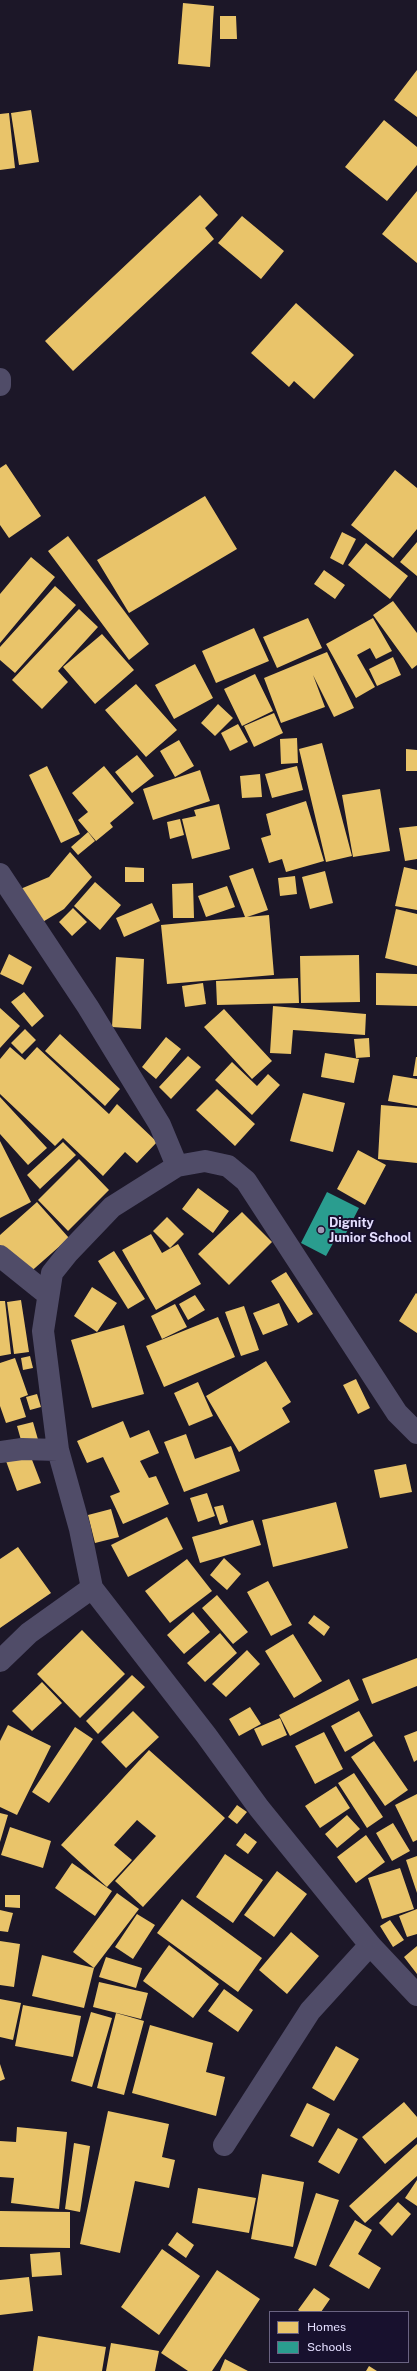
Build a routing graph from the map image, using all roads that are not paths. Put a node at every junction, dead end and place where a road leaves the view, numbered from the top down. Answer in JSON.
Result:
{"nodes":[{"id":1,"x":0,"y":379,"type":"edge"},
{"id":2,"x":0,"y":385,"type":"edge"},
{"id":3,"x":0,"y":874,"type":"edge"},
{"id":4,"x":177,"y":1166,"type":"junction"},
{"id":5,"x":0,"y":1256,"type":"edge"},
{"id":6,"x":47,"y":1294,"type":"junction"},
{"id":7,"x":417,"y":1433,"type":"edge"},
{"id":8,"x":58,"y":1450,"type":"junction"},
{"id":9,"x":0,"y":1452,"type":"edge"},
{"id":10,"x":92,"y":1588,"type":"junction"},
{"id":11,"x":0,"y":1661,"type":"edge"},
{"id":12,"x":370,"y":1945,"type":"junction"},
{"id":13,"x":417,"y":1995,"type":"edge"},
{"id":14,"x":224,"y":2146,"type":"dead end"}],
"edges":[{"from":1,"to":2,"type":"street"},
{"from":3,"to":4,"type":"street"},
{"from":4,"to":6,"type":"street"},
{"from":4,"to":7,"type":"street"},
{"from":5,"to":6,"type":"street"},
{"from":6,"to":8,"type":"street"},
{"from":8,"to":9,"type":"street"},
{"from":8,"to":10,"type":"street"},
{"from":10,"to":11,"type":"street"},
{"from":10,"to":12,"type":"street"},
{"from":12,"to":13,"type":"street"},
{"from":12,"to":14,"type":"street"}]}
